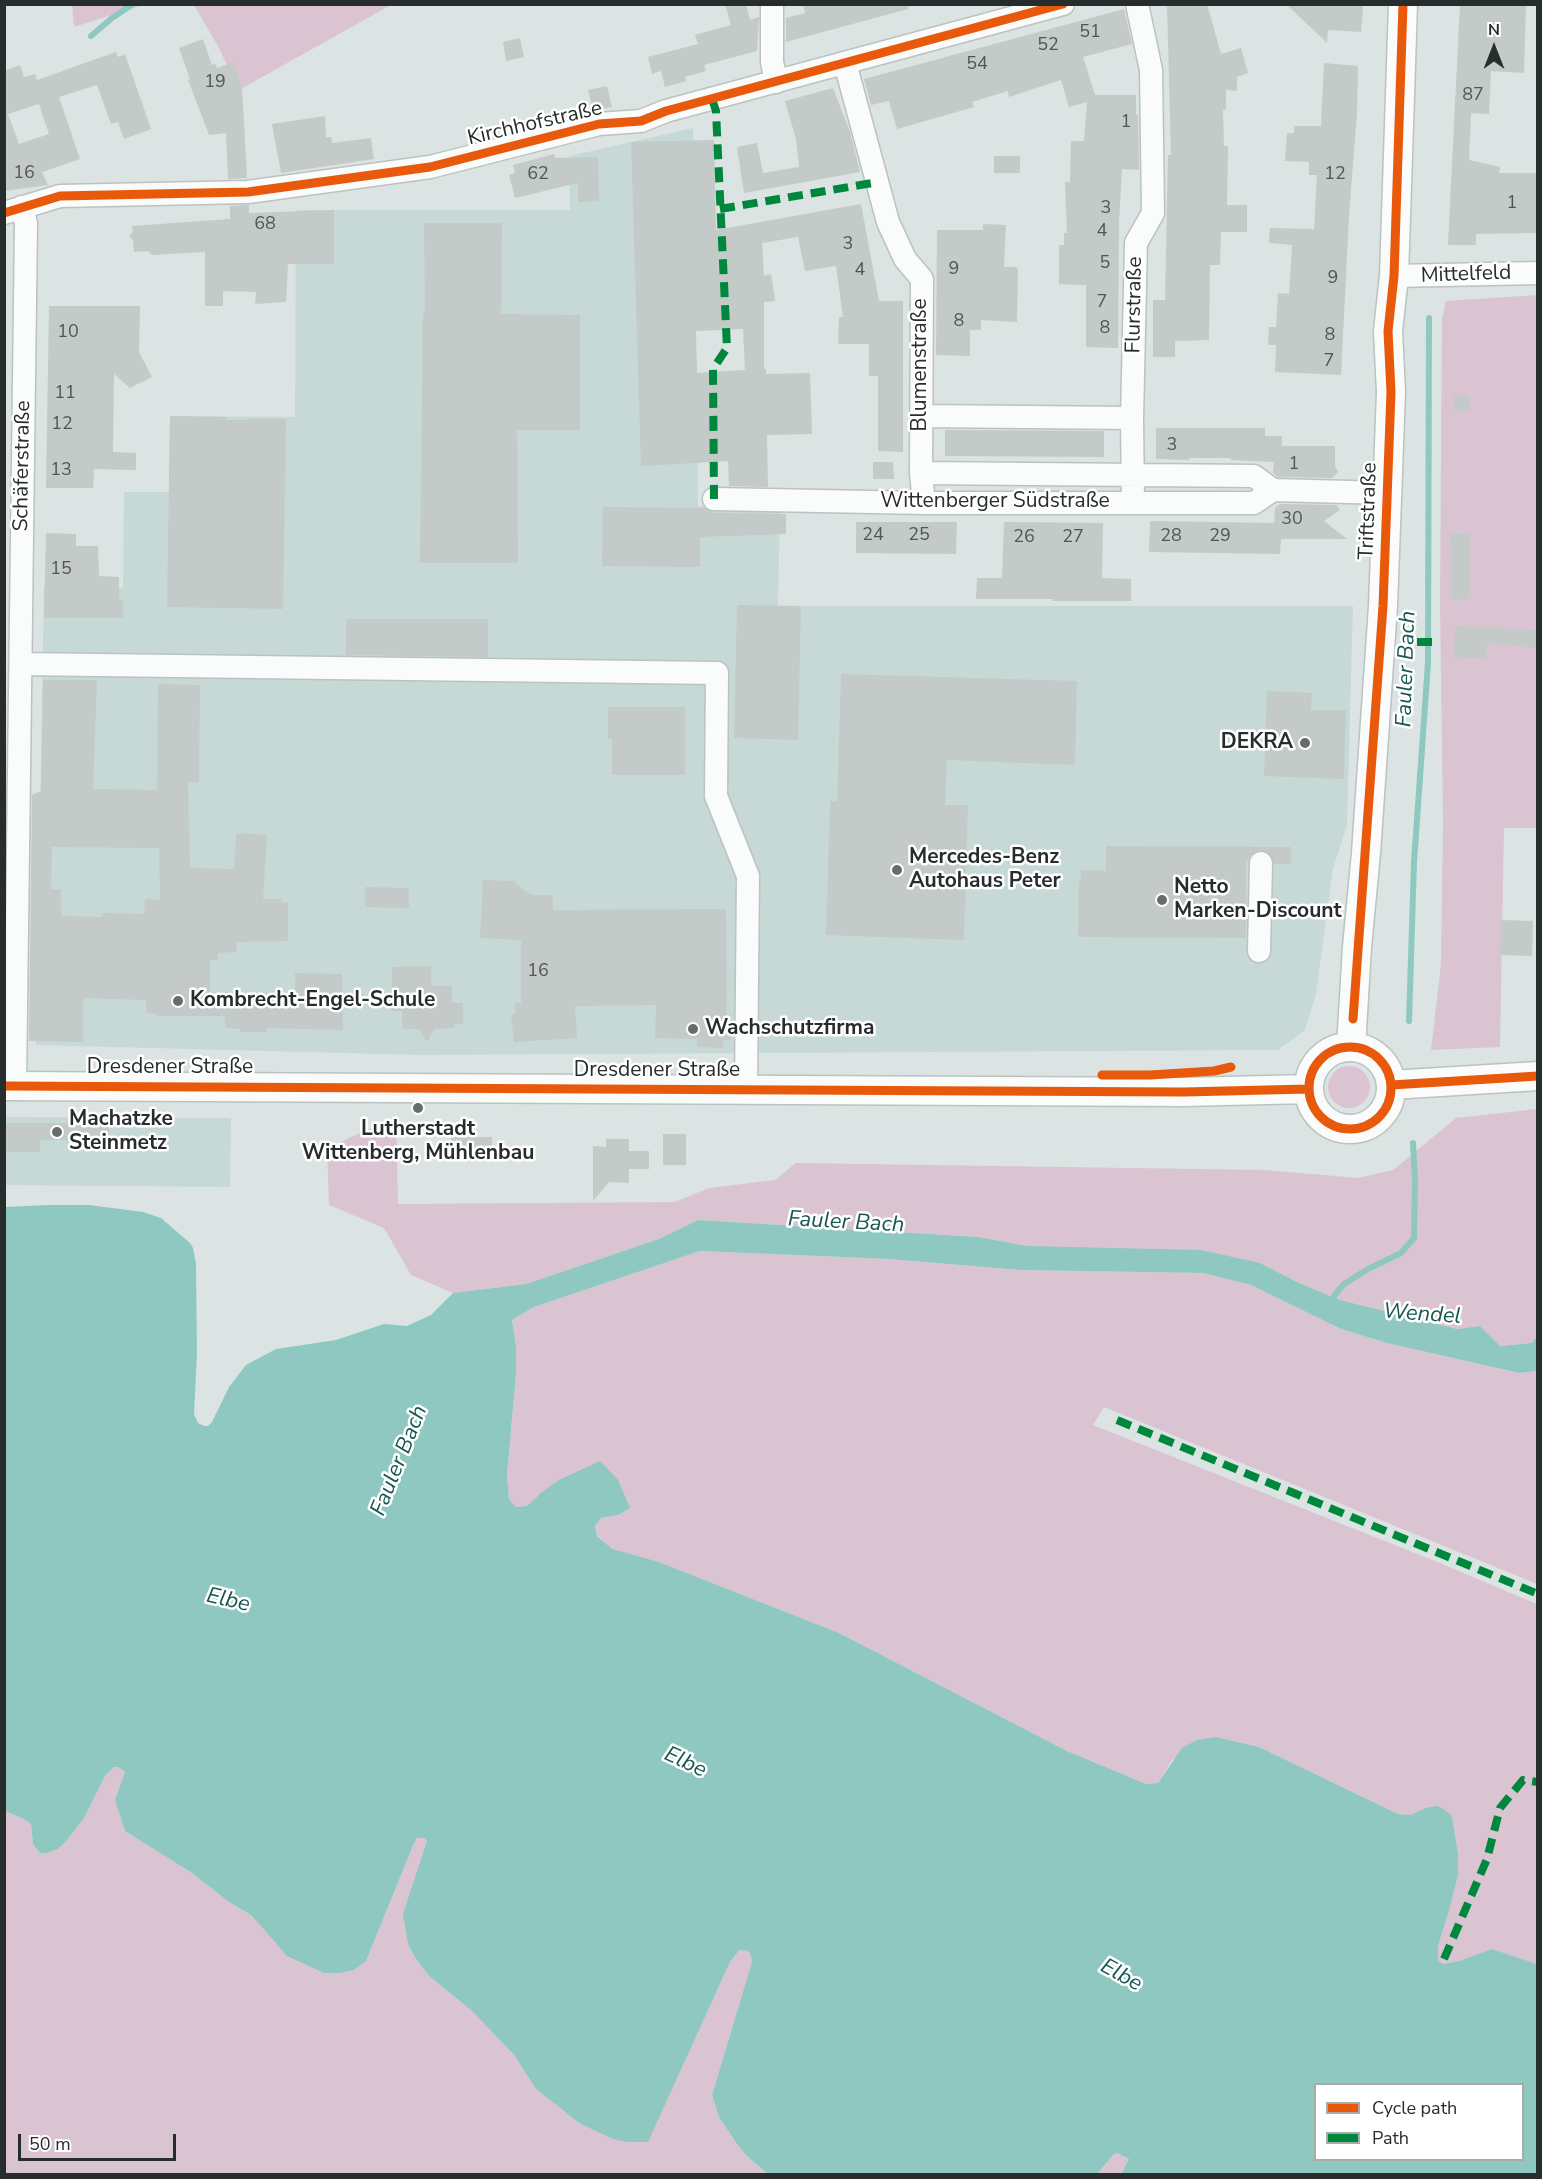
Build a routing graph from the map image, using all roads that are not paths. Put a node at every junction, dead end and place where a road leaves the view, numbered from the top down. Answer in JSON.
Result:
{"nodes":[{"id":1,"x":772,"y":4,"type":"edge"},
{"id":2,"x":1063,"y":4,"type":"edge"},
{"id":3,"x":1137,"y":4,"type":"edge"},
{"id":4,"x":1403,"y":4,"type":"edge"},
{"id":5,"x":845,"y":63,"type":"junction"},
{"id":6,"x":776,"y":82,"type":"junction"},
{"id":7,"x":13,"y":210,"type":"edge"},
{"id":8,"x":1538,"y":273,"type":"edge"},
{"id":9,"x":1394,"y":276,"type":"junction"},
{"id":10,"x":921,"y":416,"type":"junction"},
{"id":11,"x":1132,"y":418,"type":"junction"},
{"id":12,"x":921,"y":473,"type":"junction"},
{"id":13,"x":1132,"y":475,"type":"junction"},
{"id":14,"x":1272,"y":490,"type":"junction"},
{"id":15,"x":1388,"y":493,"type":"junction"},
{"id":16,"x":714,"y":499,"type":"dead end"},
{"id":17,"x":924,"y":502,"type":"junction"},
{"id":18,"x":1133,"y":503,"type":"junction"},
{"id":19,"x":21,"y":664,"type":"junction"},
{"id":20,"x":1261,"y":863,"type":"dead end"},
{"id":21,"x":1259,"y":951,"type":"dead end"},
{"id":22,"x":1351,"y":1047,"type":"junction"},
{"id":23,"x":1538,"y":1076,"type":"edge"},
{"id":24,"x":1391,"y":1085,"type":"junction"},
{"id":25,"x":10,"y":1086,"type":"edge"},
{"id":26,"x":746,"y":1089,"type":"junction"},
{"id":27,"x":1308,"y":1089,"type":"junction"}],
"edges":[{"from":1,"to":6,"type":"street"},
{"from":2,"to":5,"type":"street","name":"Kirchhofstraße"},
{"from":3,"to":11,"type":"street","name":"Flurstraße"},
{"from":4,"to":9,"type":"main road","name":"Triftstraße"},
{"from":5,"to":6,"type":"street","name":"Kirchhofstraße"},
{"from":5,"to":10,"type":"street","name":"Blumenstraße"},
{"from":6,"to":7,"type":"street","name":"Kirchhofstraße"},
{"from":7,"to":19,"type":"street","name":"Schäferstraße"},
{"from":8,"to":9,"type":"street","name":"Mittelfeld"},
{"from":9,"to":15,"type":"main road","name":"Triftstraße"},
{"from":10,"to":11,"type":"street"},
{"from":10,"to":12,"type":"street","name":"Blumenstraße"},
{"from":11,"to":13,"type":"street","name":"Flurstraße"},
{"from":12,"to":13,"type":"street","name":"Wittenberger Südstraße"},
{"from":12,"to":17,"type":"street","name":"Blumenstraße"},
{"from":13,"to":14,"type":"street","name":"Wittenberger Südstraße"},
{"from":13,"to":18,"type":"street","name":"Flurstraße"},
{"from":14,"to":15,"type":"street","name":"Wittenberger Südstraße"},
{"from":14,"to":18,"type":"street","name":"Wittenberger Südstraße"},
{"from":15,"to":22,"type":"main road","name":"Triftstraße"},
{"from":16,"to":17,"type":"street","name":"Wittenberger Südstraße"},
{"from":17,"to":18,"type":"street","name":"Wittenberger Südstraße"},
{"from":19,"to":25,"type":"street","name":"Schäferstraße"},
{"from":19,"to":26,"type":"street"},
{"from":20,"to":21,"type":"street"},
{"from":22,"to":24,"type":"main road"},
{"from":22,"to":27,"type":"main road"},
{"from":23,"to":24,"type":"main road"},
{"from":24,"to":27,"type":"main road"},
{"from":25,"to":26,"type":"main road","name":"Dresdener Straße"},
{"from":26,"to":27,"type":"main road","name":"Dresdener Straße"}]}
